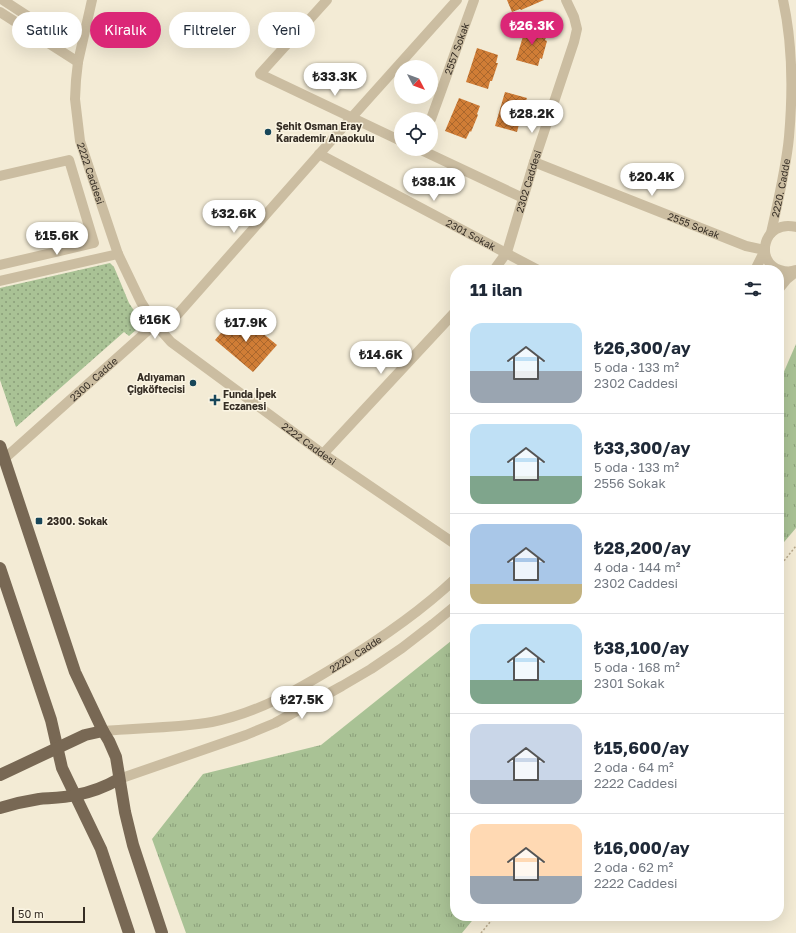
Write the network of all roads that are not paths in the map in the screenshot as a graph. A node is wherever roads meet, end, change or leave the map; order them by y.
1 (92, 0) edge
2 (327, 0) edge
3 (457, 0) edge
4 (474, 0) edge
5 (566, 0) edge
6 (783, 0) edge
7 (7, 1) edge
8 (0, 12) edge
9 (22, 12) edge
10 (78, 62) junction
11 (434, 112) edge
12 (352, 117) junction
13 (394, 138) edge
14 (319, 154) junction
15 (435, 156) edge
16 (534, 162) junction
17 (0, 176) edge
18 (523, 198) junction
19 (796, 227) edge
20 (771, 233) junction
21 (765, 250) junction
22 (507, 252) junction
23 (118, 254) junction
24 (0, 265) edge
25 (498, 265) edge
26 (529, 265) edge
27 (758, 265) edge
28 (772, 265) edge
29 (796, 271) edge
30 (784, 272) edge
31 (0, 281) edge
32 (784, 283) edge
33 (450, 317) edge
34 (155, 324) junction
35 (0, 446) edge
36 (323, 454) junction
37 (4, 459) junction
38 (450, 541) edge
39 (0, 568) edge
40 (450, 583) edge
41 (450, 610) edge
42 (103, 731) junction
43 (57, 748) junction
44 (0, 775) edge
45 (120, 780) junction
46 (75, 795) junction
47 (0, 808) edge
48 (129, 933) edge
49 (162, 933) edge

1 - 10 street, 2222 Caddesi
2 - 12 street
3 - 12 street, 2300. Cadde
4 - 11 street, 2557 Sokak
5 - 16 street, 2302 Caddesi
6 - 20 street, 2220. Cadde
7 - 9 street
8 - 10 street
10 - 23 street, 2222 Caddesi
12 - 13 street
12 - 14 street, 2300. Cadde
14 - 22 street, 2301 Sokak
14 - 34 street, 2300. Cadde
15 - 18 street
16 - 18 street, 2302 Caddesi
16 - 21 street, 2555 Sokak
17 - 24 street
18 - 22 street, 2302 Caddesi
19 - 20 street, 2220. Cadde
20 - 21 street, 2220. Cadde
21 - 27 street, 2220. Cadde
21 - 28 street
22 - 25 street, 2302 Caddesi
22 - 26 street, 2301 Sokak
23 - 31 street
23 - 34 street, 2222 Caddesi
29 - 30 street
29 - 32 street
33 - 36 street
34 - 36 street, 2222 Caddesi
34 - 37 street, 2300. Cadde
35 - 37 main road
36 - 38 street, 2222 Caddesi
37 - 42 main road
39 - 43 main road
40 - 42 street, 2220. Cadde
41 - 45 street, 2220. Cadde
42 - 43 main road
42 - 45 main road
43 - 44 main road
43 - 46 main road
45 - 46 main road
45 - 49 main road
46 - 47 main road
46 - 48 main road

